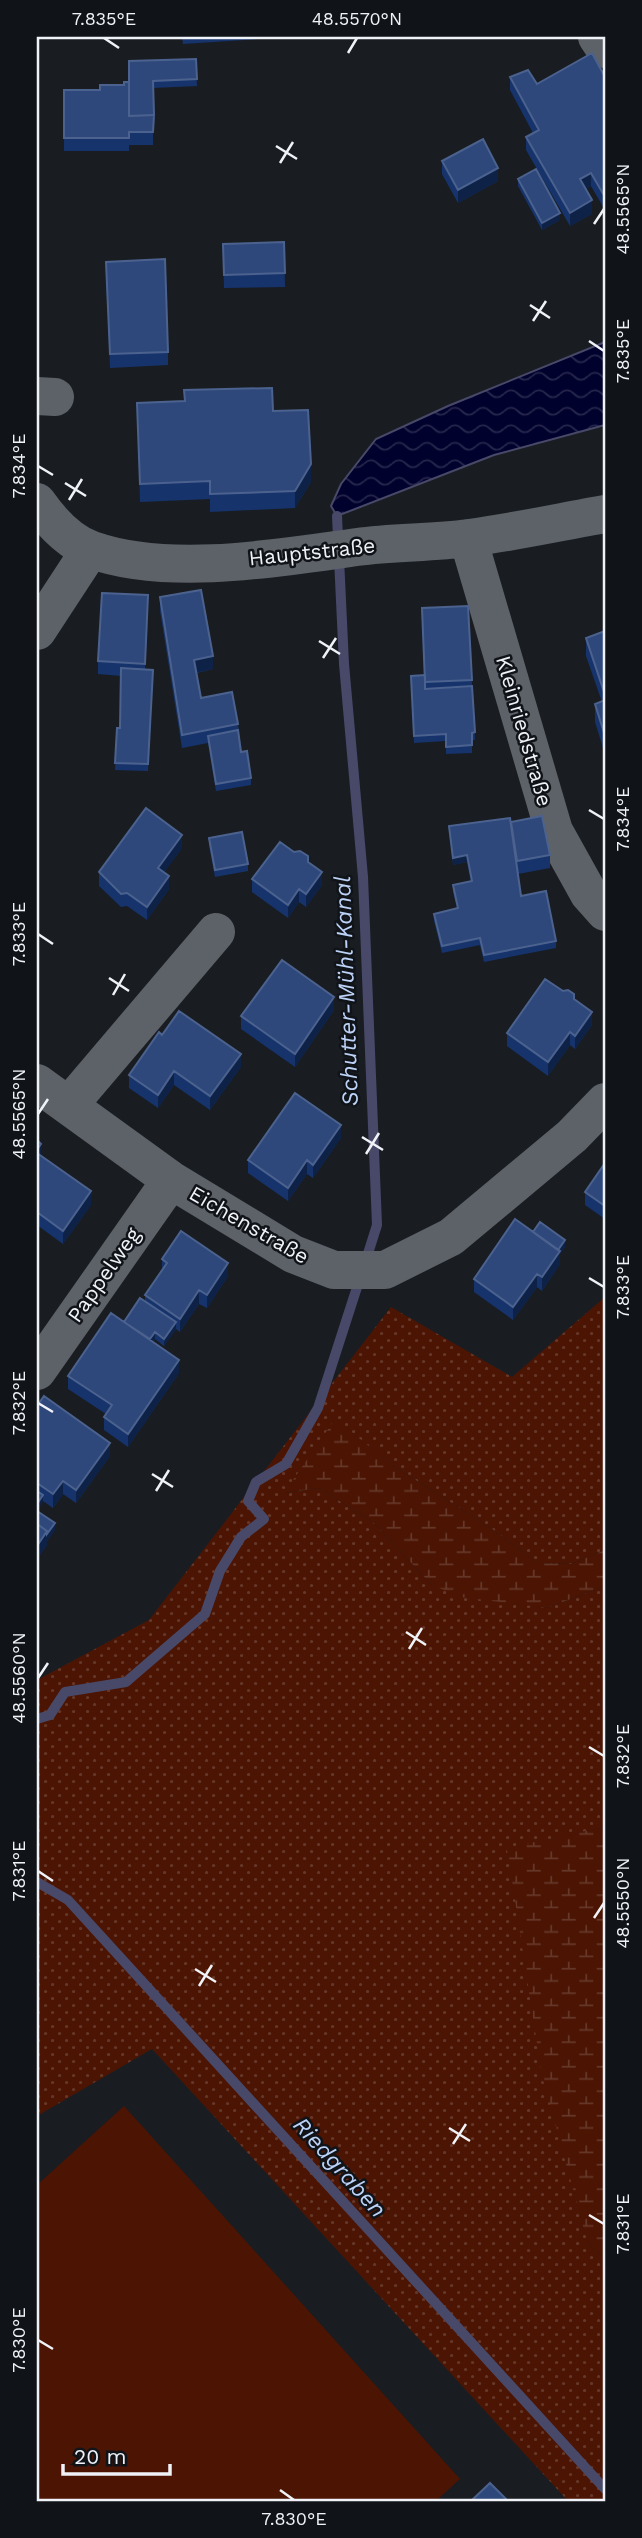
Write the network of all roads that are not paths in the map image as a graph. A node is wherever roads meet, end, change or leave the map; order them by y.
1 (597, 37) edge
2 (605, 50) edge
3 (37, 502) edge
4 (605, 514) edge
5 (468, 538) junction
6 (90, 550) junction
7 (37, 631) edge
8 (605, 912) edge
9 (216, 932) dead end
10 (37, 1083) edge
11 (605, 1102) edge
12 (69, 1105) junction
13 (171, 1180) junction
14 (37, 1371) edge

1 - 2 street
3 - 6 street, Hauptstraße
4 - 5 street, Hauptstraße
5 - 6 street, Hauptstraße
5 - 8 street, Kleinriedstraße
6 - 7 street
9 - 12 street
10 - 12 street, Eichenstraße
11 - 13 street, Eichenstraße
12 - 13 street, Eichenstraße
13 - 14 street, Pappelweg

